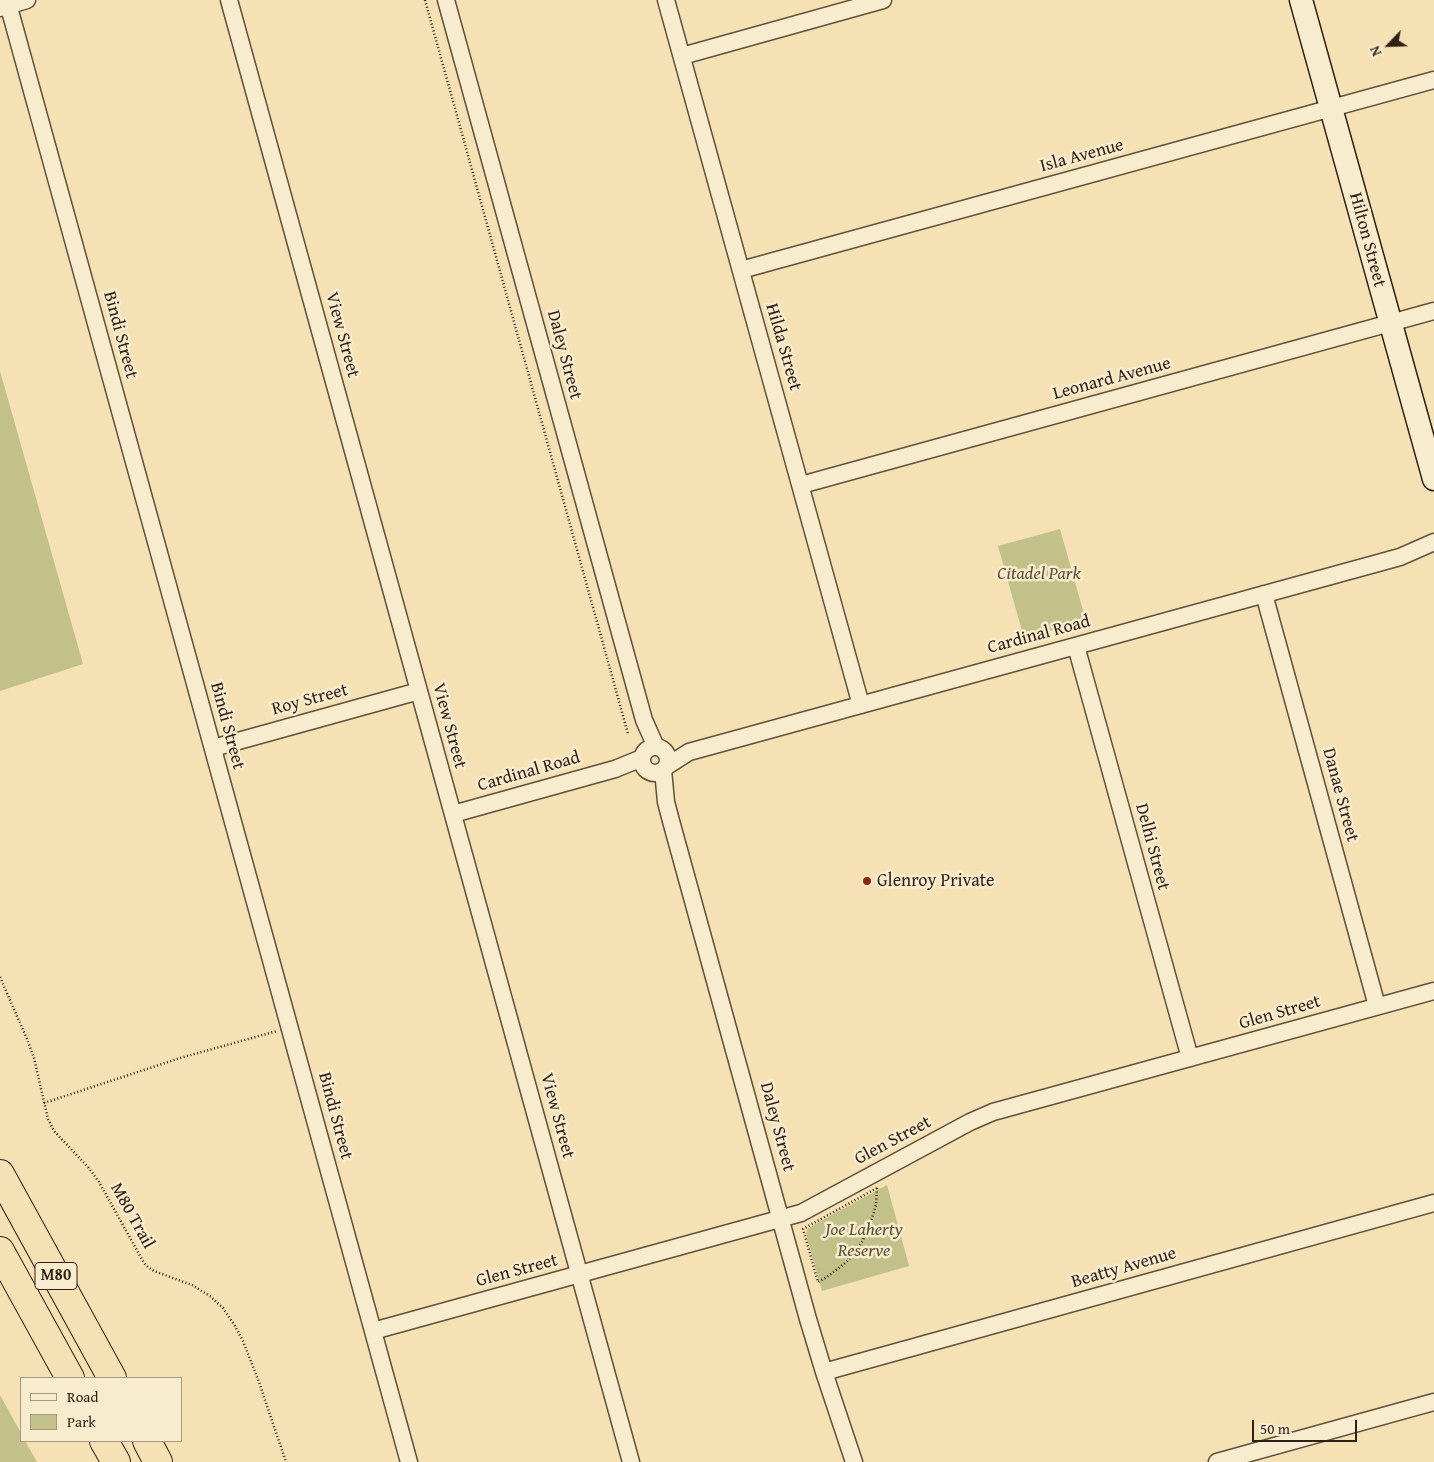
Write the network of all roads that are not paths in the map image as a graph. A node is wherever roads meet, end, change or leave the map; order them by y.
1 (27, 0) edge
2 (229, 0) edge
3 (446, 0) edge
4 (666, 0) edge
5 (884, 0) edge
6 (1301, 0) edge
7 (5, 4) edge
8 (682, 56) junction
9 (1434, 80) edge
10 (1331, 108) junction
11 (741, 270) junction
12 (1434, 311) edge
13 (1390, 323) junction
14 (1434, 479) edge
15 (801, 485) junction
16 (1434, 542) edge
17 (1434, 553) edge
18 (1400, 557) junction
19 (1264, 594) junction
20 (1076, 646) junction
21 (419, 691) junction
22 (861, 705) junction
23 (212, 748) junction
24 (654, 760) junction
25 (453, 814) junction
26 (1434, 991) edge
27 (1377, 1006) junction
28 (1190, 1058) junction
29 (0, 1174) edge
30 (1434, 1202) edge
31 (781, 1220) junction
32 (0, 1252) edge
33 (580, 1275) junction
34 (373, 1331) junction
35 (824, 1372) junction
36 (69, 1377) edge
37 (111, 1377) edge
38 (1434, 1402) edge
39 (105, 1442) edge
40 (148, 1442) edge
41 (116, 1462) edge
42 (158, 1462) edge
43 (409, 1462) edge
44 (631, 1462) edge
45 (854, 1462) edge
46 (1218, 1462) edge

1 - 7 street
2 - 21 street, View Street
3 - 24 street, Daley Street
4 - 8 street, Hilda Street
5 - 8 street
6 - 10 street, Hilton Street
7 - 23 street, Bindi Street
8 - 11 street, Hilda Street
9 - 10 street, Isla Avenue
10 - 11 street, Isla Avenue
10 - 13 street, Hilton Street
11 - 15 street, Hilda Street
12 - 13 street, Leonard Avenue
13 - 14 street, Hilton Street
13 - 15 street, Leonard Avenue
15 - 22 street, Hilda Street
16 - 18 street, Cardinal Road
17 - 18 street, Cardinal Road
18 - 19 street, Cardinal Road
19 - 20 street, Cardinal Road
19 - 27 street, Danae Street
20 - 22 street, Cardinal Road
20 - 28 street, Delhi Street
21 - 23 street, Roy Street
21 - 25 street, View Street
22 - 24 street, Cardinal Road
23 - 34 street, Bindi Street
24 - 25 street, Cardinal Road
24 - 31 street, Daley Street
25 - 33 street, View Street
26 - 27 street, Glen Street
27 - 28 street, Glen Street
28 - 31 street, Glen Street
29 - 37 highway, M80
30 - 35 street, Beatty Avenue
31 - 33 street, Glen Street
31 - 35 street, Daley Street
32 - 36 highway, M80
33 - 34 street, Glen Street
33 - 44 street, View Street
34 - 43 street, Bindi Street
35 - 45 street, Daley Street
38 - 46 street
39 - 41 highway
40 - 42 highway

